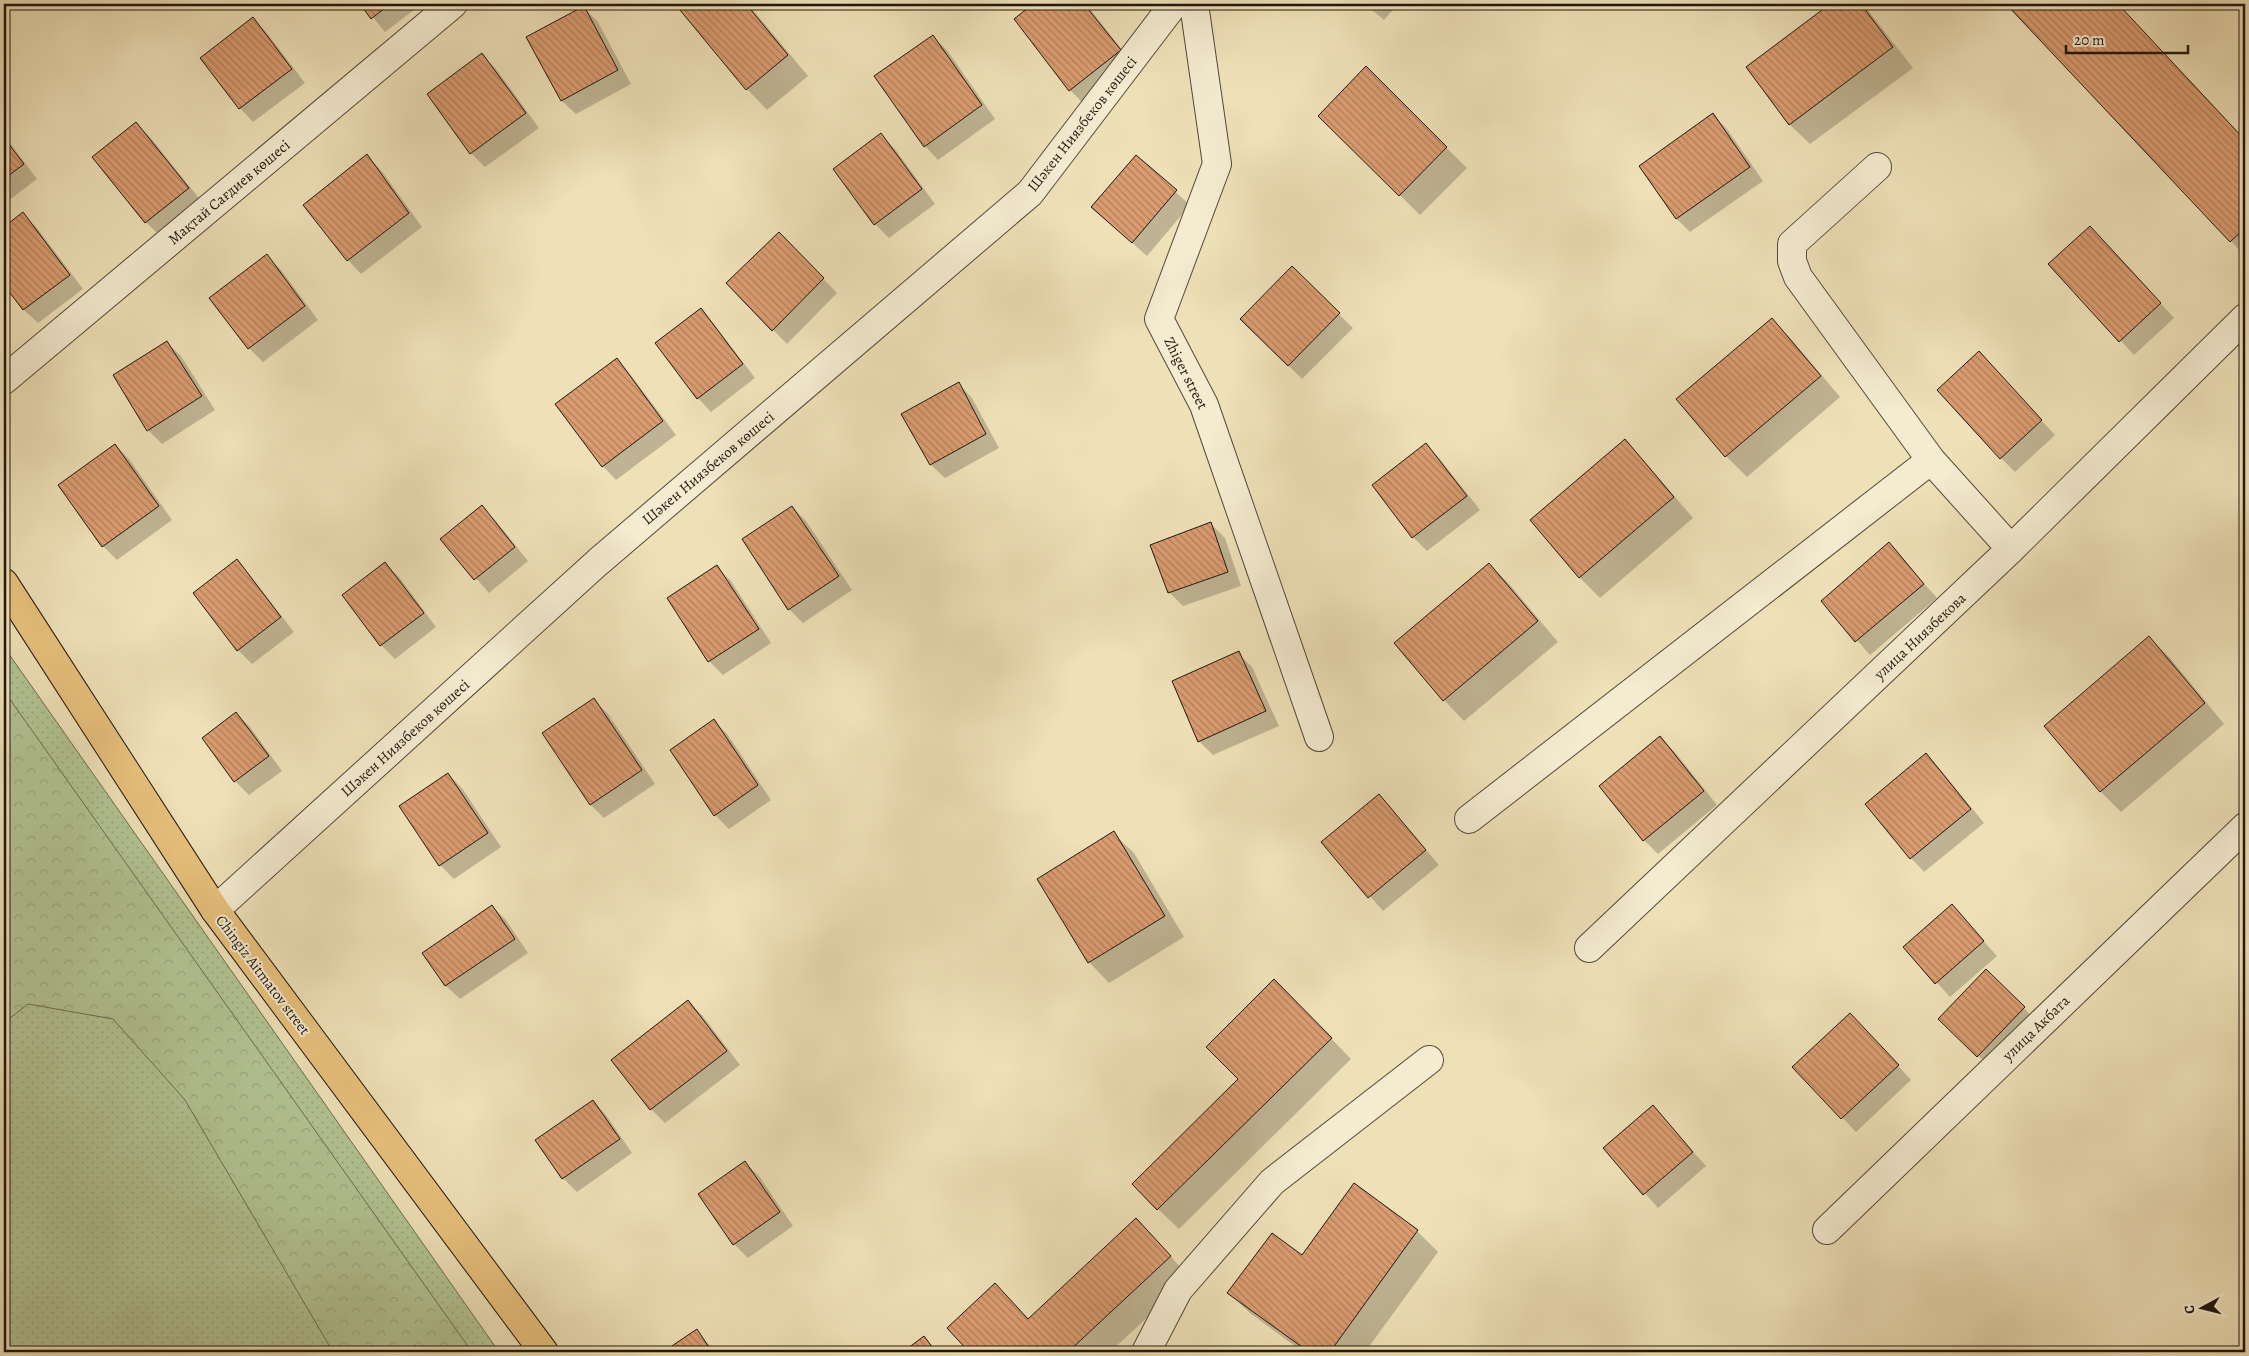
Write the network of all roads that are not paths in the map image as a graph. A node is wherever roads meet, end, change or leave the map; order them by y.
1 (453, 4) edge
2 (1174, 4) edge
3 (1194, 4) edge
4 (1877, 167) dead end
5 (2245, 318) edge
6 (4, 380) edge
7 (1931, 460) junction
8 (2011, 549) junction
9 (4, 583) edge
10 (1320, 737) dead end
11 (1469, 819) dead end
12 (2245, 827) edge
13 (215, 910) junction
14 (1589, 948) dead end
15 (1428, 1060) dead end
16 (1827, 1230) dead end
17 (544, 1352) edge
18 (1146, 1352) edge

1 - 6 street, Мақтай Сағдиев көшесі
2 - 13 street, Шәкен Ниязбеков көшесі
3 - 10 street, Zhiger street
4 - 7 street
5 - 8 street, улица Ниязбекова
7 - 8 street
7 - 11 street
8 - 14 street, улица Ниязбекова
9 - 13 main road, Chingiz Aitmatov street
12 - 16 street, улица Акбата
13 - 17 main road, Chingiz Aitmatov street
15 - 18 street

